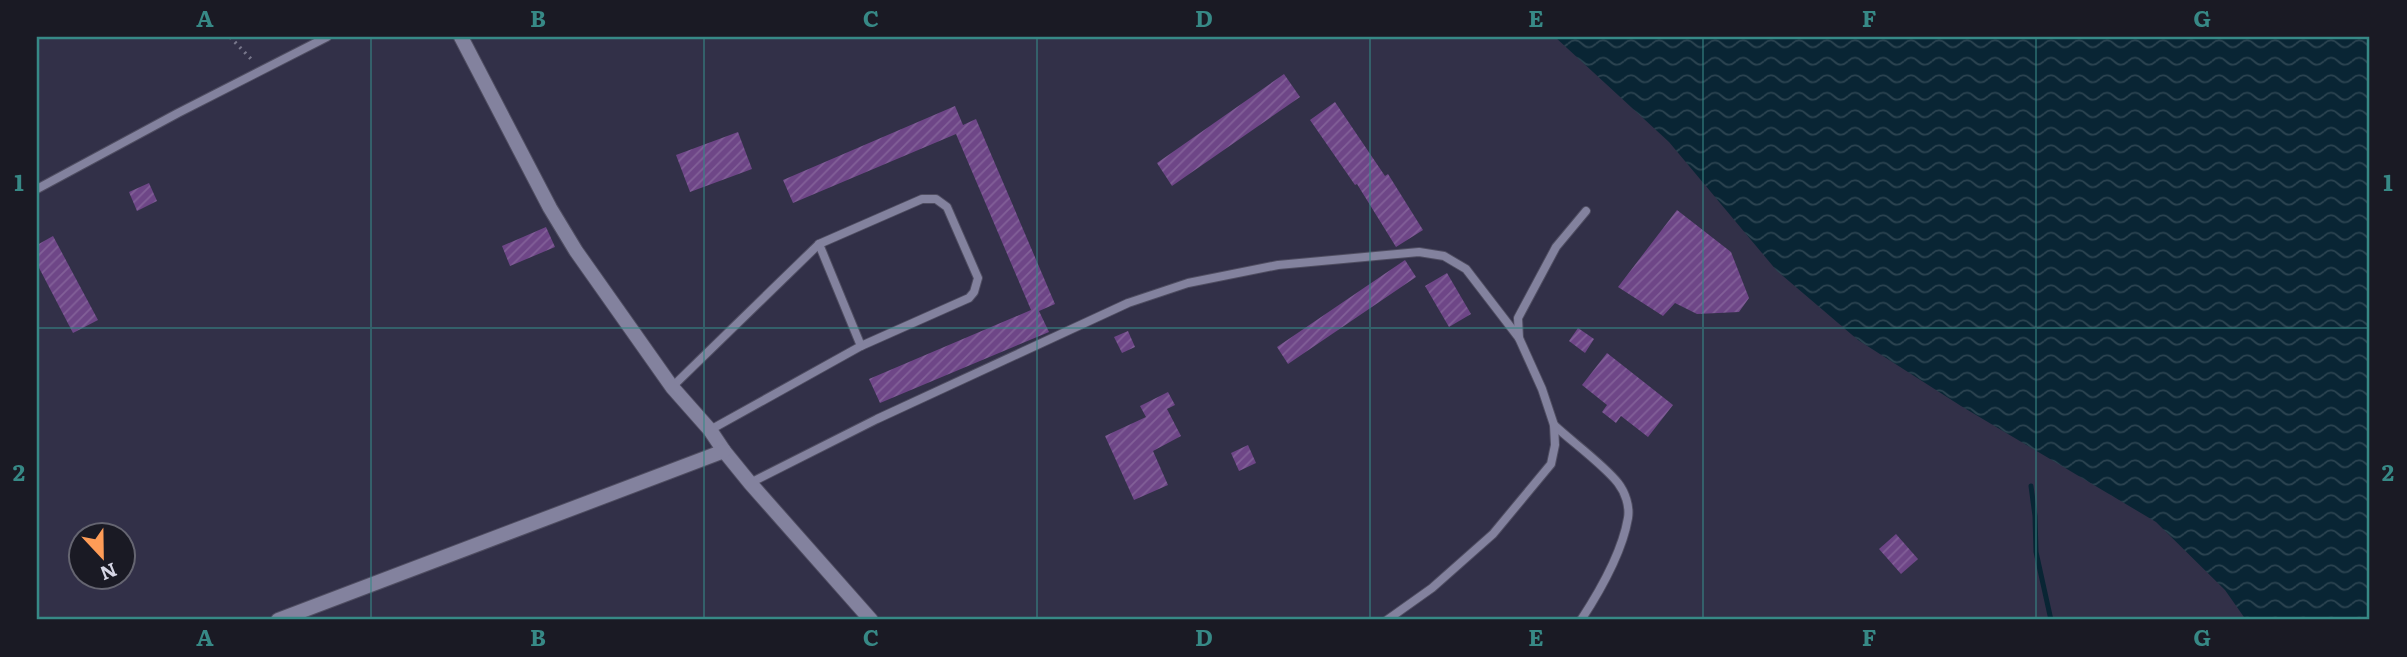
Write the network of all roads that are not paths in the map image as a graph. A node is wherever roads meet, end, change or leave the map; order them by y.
1 (327, 37) edge
2 (461, 37) edge
3 (37, 189) edge
4 (1586, 211) dead end
5 (819, 244) junction
6 (1519, 338) junction
7 (861, 345) junction
8 (672, 387) junction
9 (1554, 425) junction
10 (710, 430) junction
11 (724, 452) junction
12 (750, 484) junction
13 (278, 620) edge
14 (870, 620) edge
15 (1387, 620) edge
16 (1581, 620) edge

1 - 3 lane
2 - 8 street
4 - 6 lane
5 - 7 lane
5 - 7 lane
5 - 8 lane
6 - 9 lane
6 - 12 lane
7 - 10 lane
8 - 10 street
9 - 15 lane
9 - 16 lane
10 - 11 street
11 - 12 street
11 - 13 street
12 - 14 street

